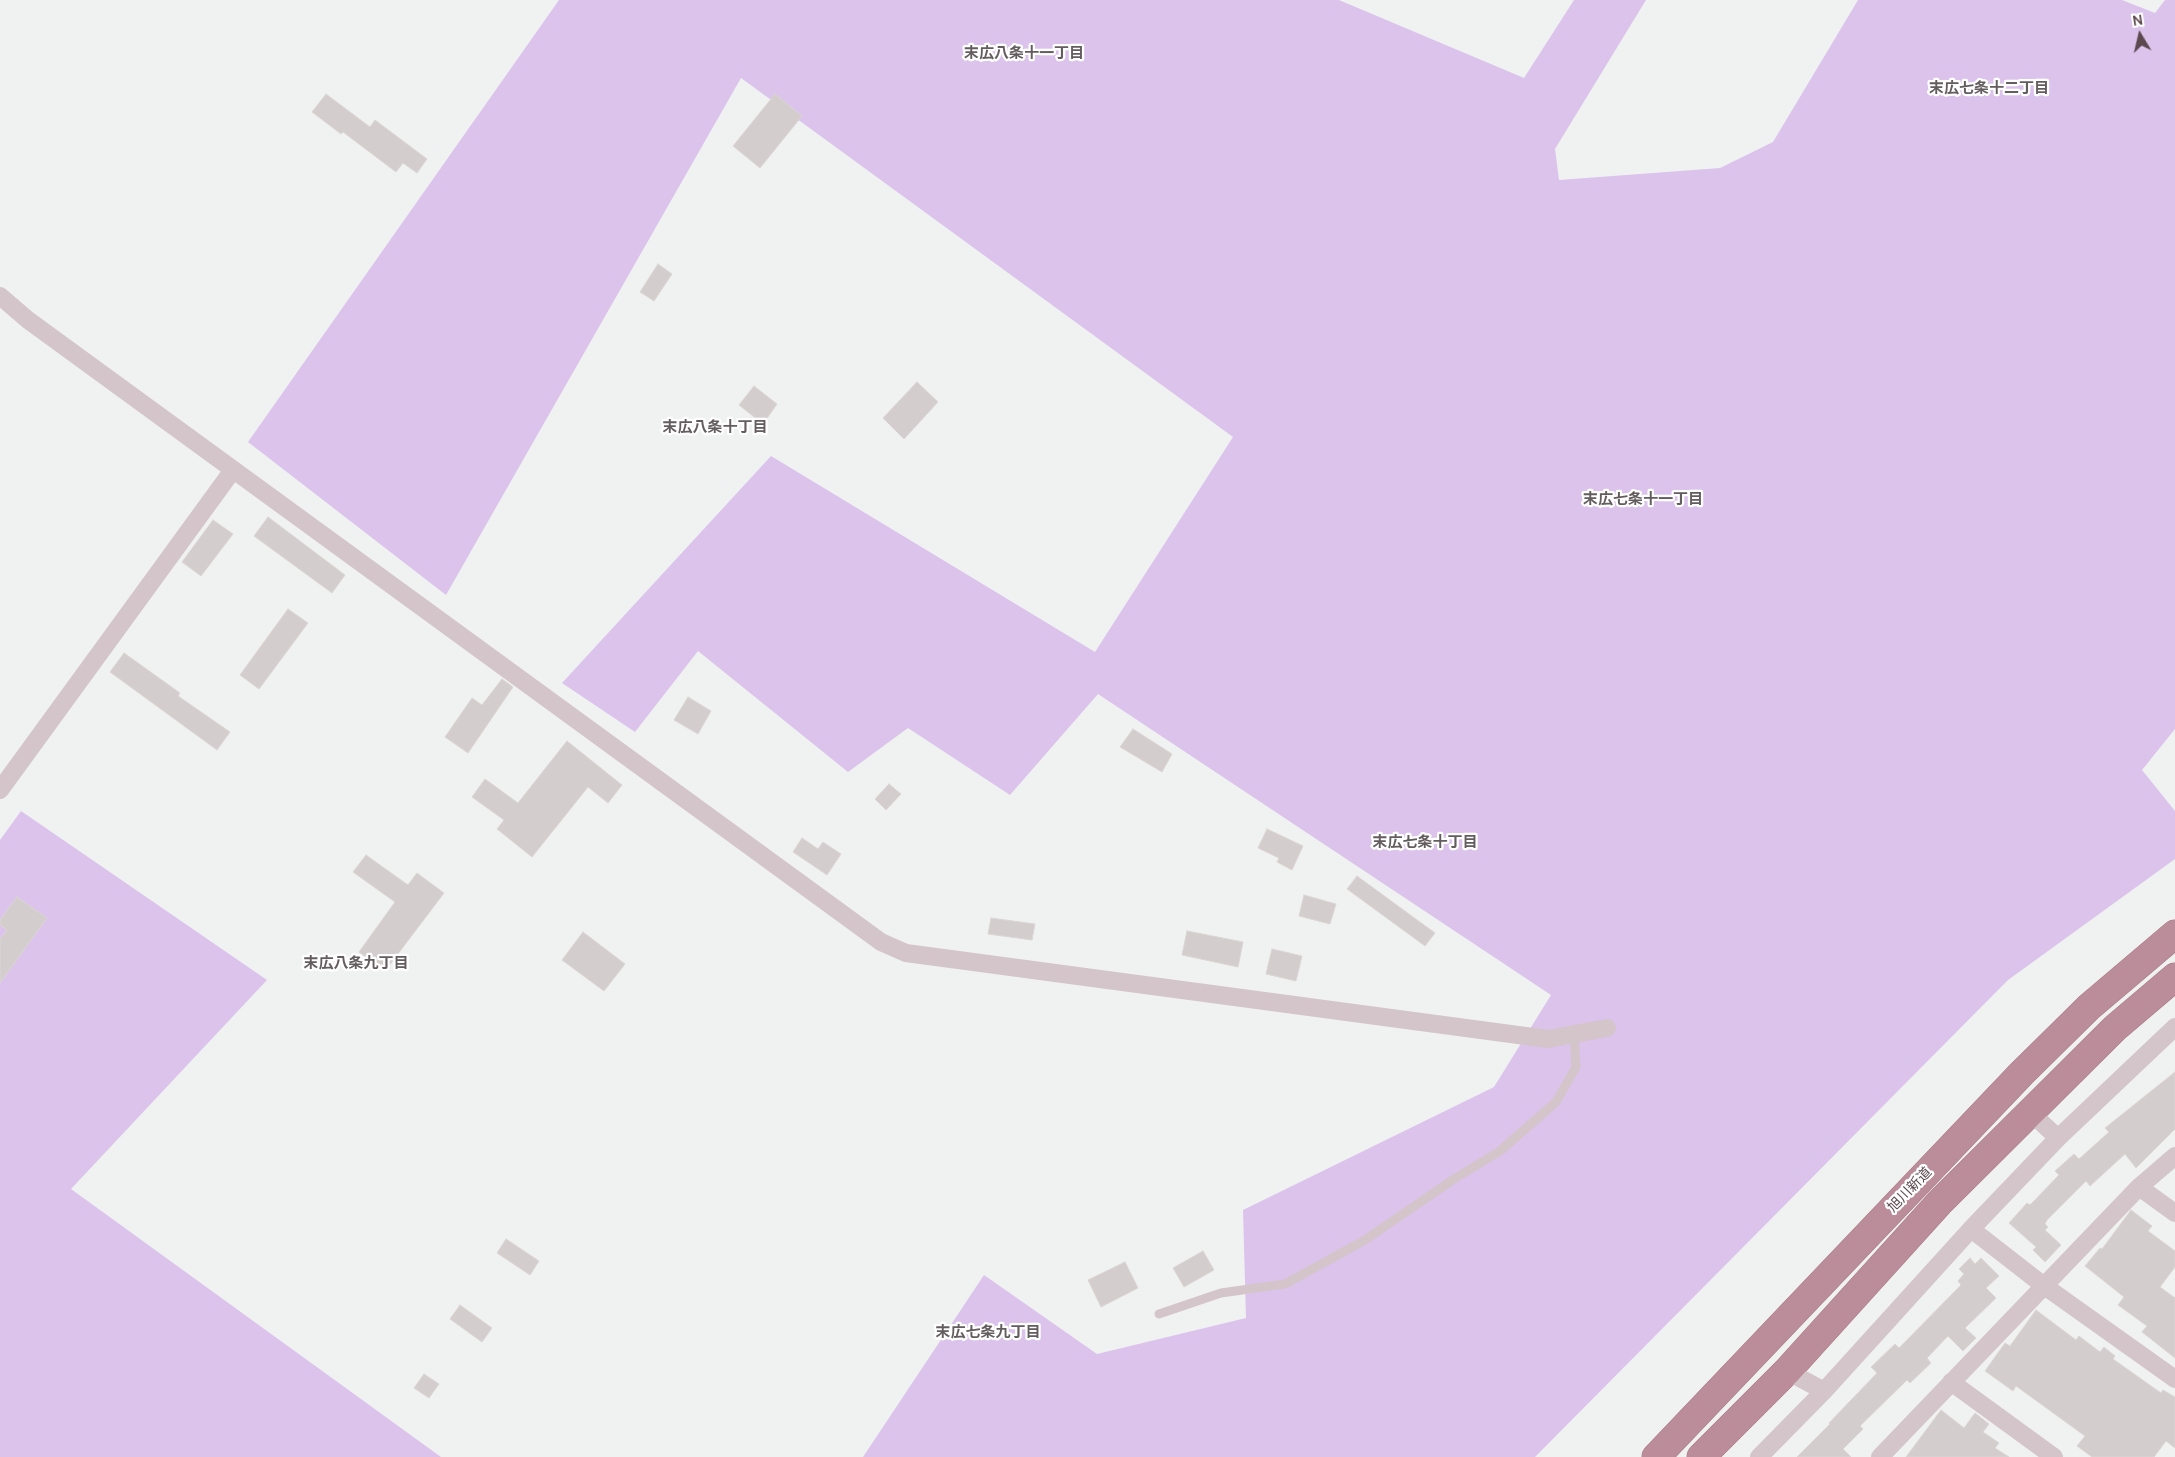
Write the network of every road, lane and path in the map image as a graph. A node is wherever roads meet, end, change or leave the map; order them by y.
1 (0, 296) edge
2 (233, 470) junction
3 (0, 790) edge
4 (2175, 934) edge
5 (2175, 976) edge
6 (2175, 1027) edge
7 (1607, 1028) dead end
8 (1574, 1034) junction
9 (2029, 1111) junction
10 (2058, 1138) junction
11 (2175, 1156) edge
12 (2139, 1187) junction
13 (2175, 1214) edge
14 (1971, 1229) junction
15 (2043, 1285) junction
16 (1159, 1314) dead end
17 (1787, 1371) junction
18 (2175, 1379) edge
19 (1951, 1382) junction
20 (1824, 1391) junction
21 (1656, 1457) edge
22 (1701, 1457) edge
23 (1758, 1457) edge
24 (1880, 1457) edge
25 (2054, 1457) edge

1 - 2 street
2 - 3 street
2 - 8 street
4 - 21 highway, 旭川新道
5 - 9 highway
6 - 10 street
7 - 8 street
8 - 16 lane
9 - 10 street
9 - 17 highway
10 - 14 street
11 - 12 street
12 - 13 street
12 - 15 street
14 - 15 street
14 - 20 street
15 - 18 street
15 - 19 street
17 - 20 street
17 - 22 highway
19 - 24 street
19 - 25 street
20 - 23 street

